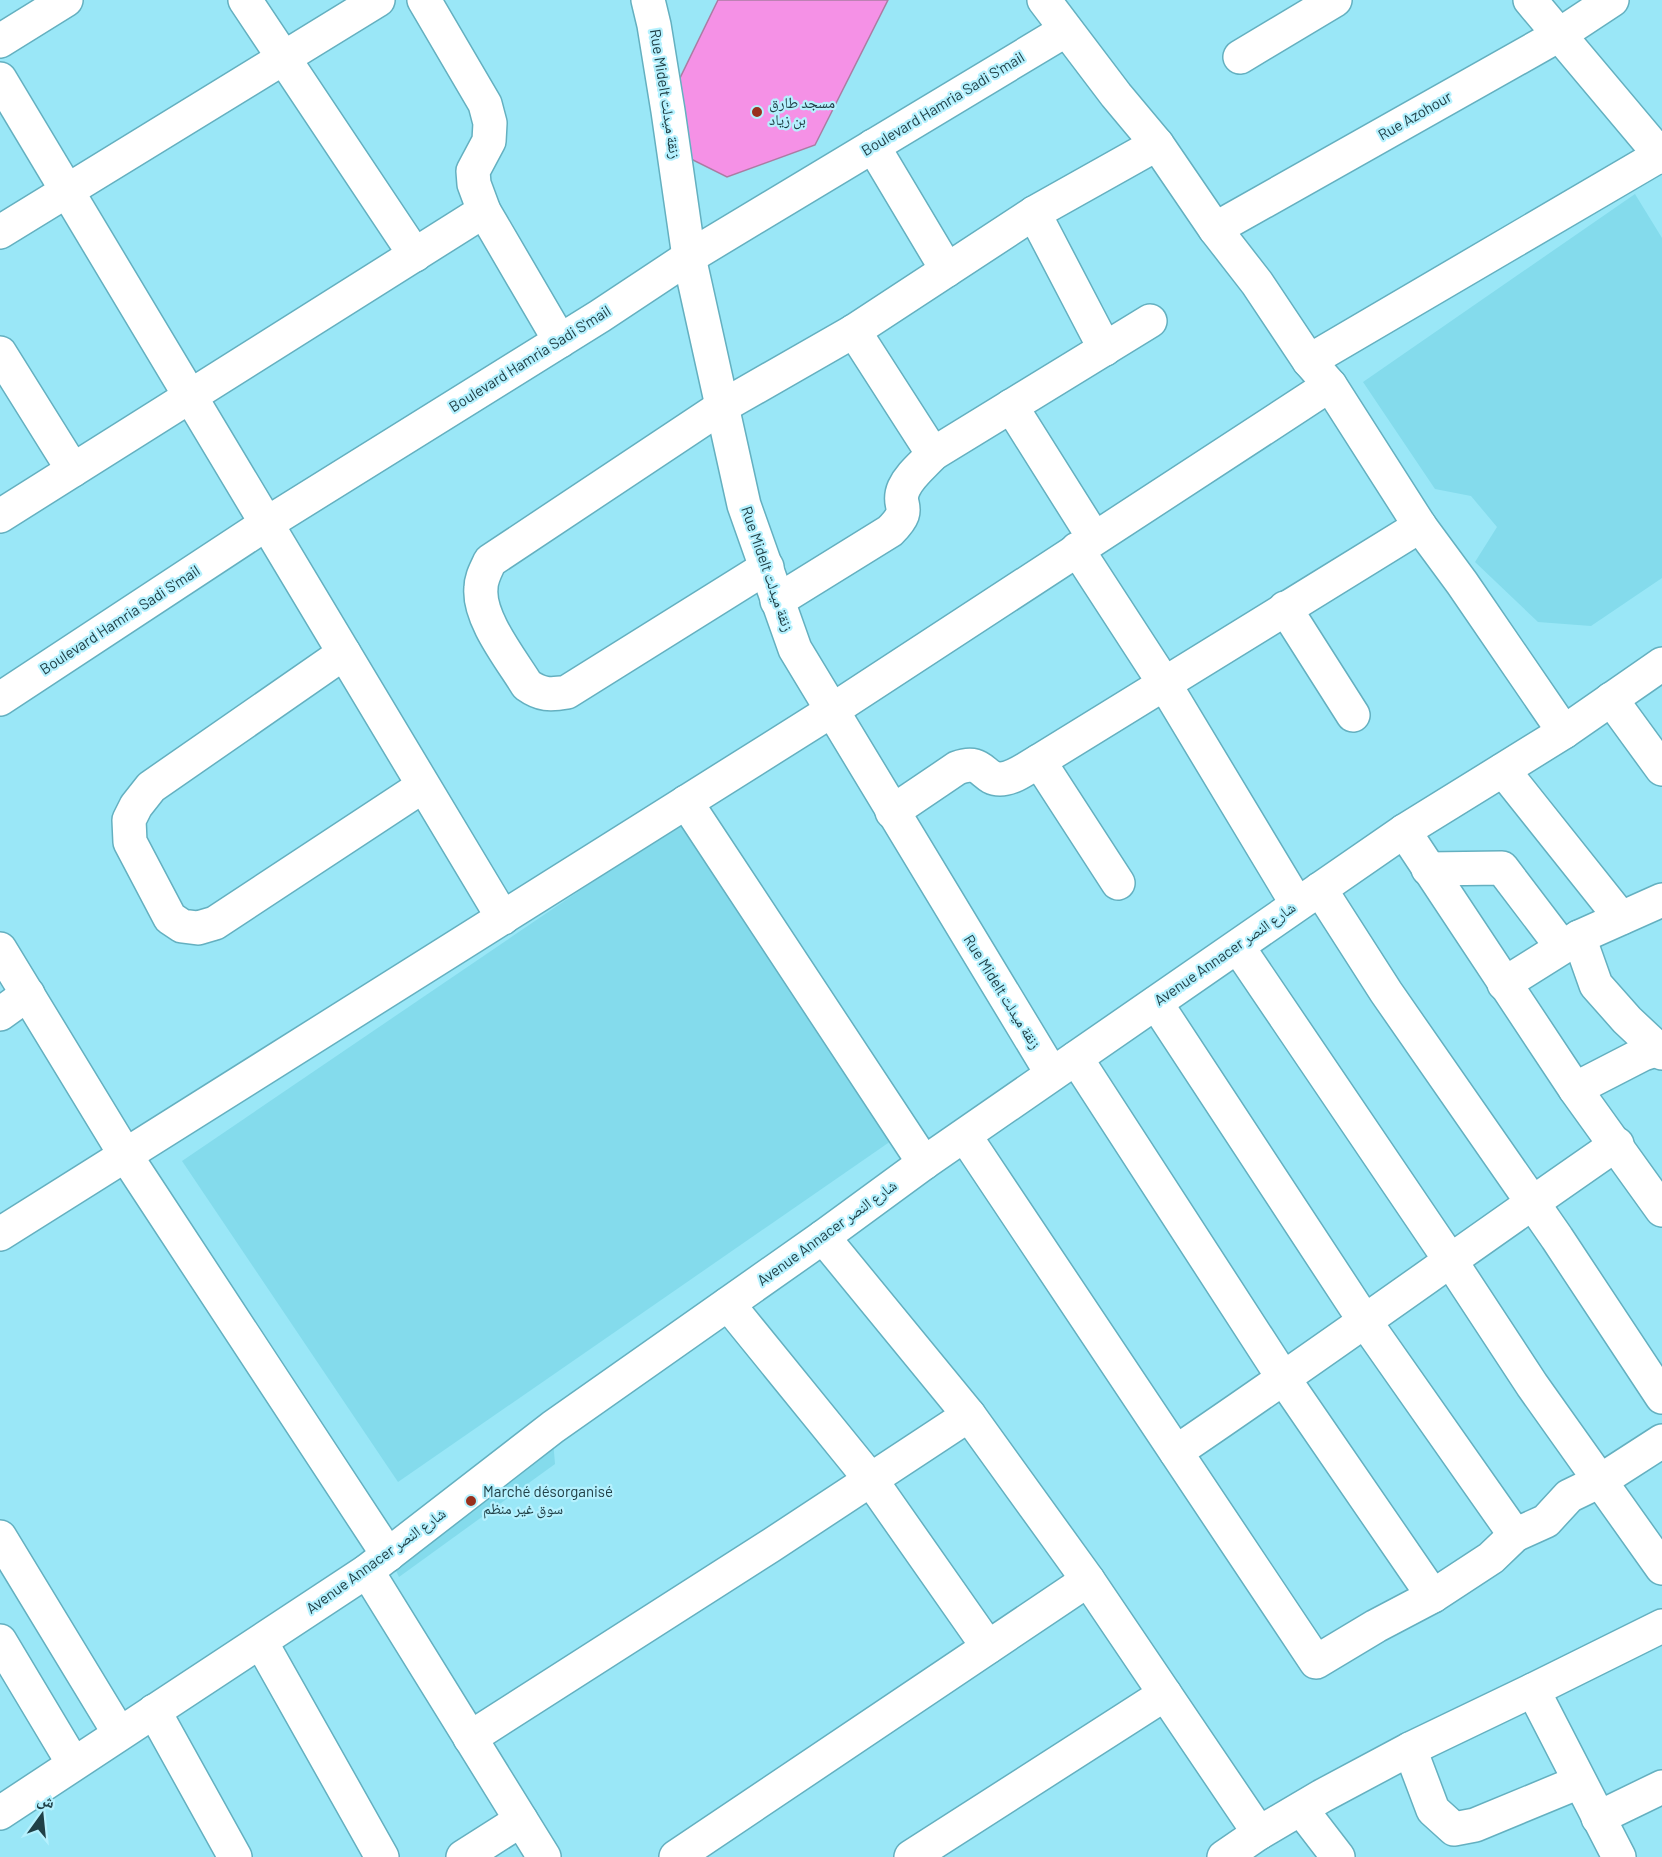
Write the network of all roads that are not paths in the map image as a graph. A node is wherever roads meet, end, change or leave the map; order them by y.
1 (66, 0) edge
2 (245, 0) edge
3 (378, 0) edge
4 (424, 0) edge
5 (648, 0) edge
6 (1530, 0) edge
7 (1612, 0) edge
8 (1314, 5) edge
9 (1056, 10) edge
10 (1559, 35) junction
11 (0, 41) edge
12 (1240, 57) dead end
13 (283, 58) junction
14 (0, 79) edge
15 (1157, 144) junction
16 (873, 146) junction
17 (1661, 156) edge
18 (67, 190) junction
19 (484, 211) junction
20 (1034, 213) junction
21 (1215, 229) junction
22 (0, 232) edge
23 (415, 255) junction
24 (689, 257) junction
25 (947, 270) junction
26 (1150, 321) dead end
27 (854, 331) junction
28 (560, 341) junction
29 (1105, 349) junction
30 (0, 353) edge
31 (1309, 361) junction
32 (1330, 385) junction
33 (190, 396) junction
34 (723, 406) junction
35 (1011, 406) junction
36 (933, 454) junction
37 (73, 470) junction
38 (0, 516) edge
39 (266, 524) junction
40 (1420, 526) junction
41 (1086, 543) junction
42 (767, 567) junction
43 (777, 601) junction
44 (1285, 608) junction
45 (344, 653) junction
46 (1662, 664) edge
47 (1164, 683) junction
48 (0, 699) edge
49 (1611, 699) junction
50 (831, 711) junction
51 (1353, 715) dead end
52 (1564, 732) junction
53 (1039, 761) junction
54 (1662, 769) edge
55 (1503, 770) junction
56 (423, 786) junction
57 (686, 802) junction
58 (892, 812) junction
59 (1404, 831) junction
60 (1428, 869) junction
61 (1118, 883) dead end
62 (1309, 897) junction
63 (1662, 900) edge
64 (503, 918) junction
65 (1621, 918) junction
66 (1570, 942) junction
67 (1238, 946) junction
68 (0, 949) edge
69 (1504, 984) junction
70 (28, 994) junction
71 (1156, 1003) junction
72 (0, 1014) edge
73 (1661, 1050) edge
74 (1064, 1066) junction
75 (1575, 1089) junction
76 (964, 1136) junction
77 (1617, 1144) junction
78 (126, 1156) junction
79 (924, 1163) junction
80 (1660, 1201) edge
81 (1532, 1202) junction
82 (0, 1233) edge
83 (823, 1237) junction
84 (1450, 1260) junction
85 (728, 1304) junction
86 (1364, 1320) junction
87 (1284, 1379) junction
88 (1662, 1396) edge
89 (969, 1415) junction
90 (1662, 1441) edge
91 (1176, 1452) junction
92 (871, 1480) junction
93 (1600, 1481) junction
94 (1515, 1535) junction
95 (0, 1537) edge
96 (378, 1563) junction
97 (1662, 1568) edge
98 (1088, 1580) junction
99 (1433, 1596) junction
100 (1662, 1626) edge
101 (0, 1641) edge
102 (261, 1642) junction
103 (988, 1647) junction
104 (1533, 1690) junction
105 (1165, 1694) junction
106 (154, 1711) junction
107 (119, 1733) junction
108 (470, 1738) junction
109 (1410, 1749) junction
110 (73, 1763) junction
111 (1579, 1782) junction
112 (1662, 1787) edge
113 (1301, 1809) junction
114 (0, 1813) edge
115 (1598, 1818) junction
116 (521, 1820) junction
117 (1260, 1833) junction
118 (222, 1853) edge
119 (382, 1857) edge
120 (463, 1857) edge
121 (544, 1857) edge
122 (676, 1857) edge
123 (911, 1857) edge
124 (1224, 1857) edge
125 (1338, 1857) edge
126 (1619, 1857) edge

1 - 11 street
2 - 13 street
3 - 13 street
4 - 19 street
5 - 24 street, Rue Midelt زنقة ميدلت
6 - 10 street
7 - 10 street, Rue Azohour
8 - 12 street
9 - 15 street
9 - 16 street, Boulevard Hamria Sadi S'mail
10 - 17 street
10 - 21 street, Rue Azohour
13 - 18 street
13 - 23 street
14 - 18 street
15 - 20 street
15 - 21 street
16 - 24 street, Boulevard Hamria Sadi S'mail
16 - 25 street
17 - 31 street
18 - 22 street
18 - 33 street
19 - 23 street
19 - 28 street
20 - 25 street
20 - 29 street
21 - 31 street
23 - 33 street
24 - 28 street, Boulevard Hamria Sadi S'mail
24 - 34 street, Rue Midelt زنقة ميدلت
25 - 27 street
26 - 29 street
27 - 34 street
27 - 36 street
28 - 39 street, Boulevard Hamria Sadi S'mail
29 - 35 street
30 - 37 street
31 - 32 street
32 - 40 street
32 - 41 street
33 - 37 street
33 - 39 street
34 - 42 street, Rue Midelt زنقة ميدلت
34 - 42 street
35 - 36 street
35 - 41 street
36 - 43 street
37 - 38 street
39 - 45 street
39 - 48 street, Boulevard Hamria Sadi S'mail
40 - 44 street
40 - 52 street
41 - 47 street
41 - 50 street
42 - 43 street, Rue Midelt زنقة ميدلت
43 - 50 street, Rue Midelt زنقة ميدلت
44 - 47 street
44 - 51 street
45 - 56 street
45 - 56 street
46 - 49 street, Avenue Annacer شارع النصر
47 - 53 street
47 - 62 street
49 - 52 street, Avenue Annacer شارع النصر
49 - 54 street
50 - 57 street
50 - 58 street, Rue Midelt زنقة ميدلت
52 - 55 street, Avenue Annacer شارع النصر
53 - 58 street
53 - 61 street
55 - 59 street, Avenue Annacer شارع النصر
55 - 65 street
56 - 64 street
57 - 64 street
57 - 79 street
58 - 74 street, Rue Midelt زنقة ميدلت
59 - 60 street
59 - 62 street, Avenue Annacer شارع النصر
60 - 66 street
60 - 69 street
62 - 67 street, Avenue Annacer شارع النصر
62 - 81 street
63 - 65 street
64 - 78 street
65 - 66 street
66 - 69 street
66 - 73 street
67 - 71 street, Avenue Annacer شارع النصر
67 - 84 street
68 - 70 street
69 - 75 street
70 - 72 street
70 - 78 street
71 - 74 street, Avenue Annacer شارع النصر
71 - 86 street
73 - 75 street
74 - 76 street, Avenue Annacer شارع النصر
74 - 87 street, Rue Midelt زنقة ميدلت
75 - 77 street
76 - 79 street, Avenue Annacer شارع النصر
76 - 91 street
77 - 80 street
77 - 81 street
78 - 82 street
78 - 96 street
79 - 83 street, Avenue Annacer شارع النصر
81 - 84 street
81 - 88 street
83 - 85 street, Avenue Annacer شارع النصر
83 - 89 street
84 - 86 street
84 - 93 street
85 - 92 street
85 - 96 street, Avenue Annacer شارع النصر
86 - 87 street
86 - 94 street
87 - 91 street
87 - 99 street, Rue Midelt زنقة ميدلت
89 - 92 street
89 - 98 street
90 - 93 street
91 - 99 street
92 - 103 street
92 - 108 street
93 - 94 street
93 - 97 street
94 - 99 street
95 - 107 street
96 - 102 street, Avenue Annacer شارع النصر
96 - 108 street
98 - 103 street
98 - 105 street
100 - 104 street
101 - 110 street
102 - 106 street, Avenue Annacer شارع النصر
102 - 119 street
103 - 122 street
104 - 109 street
104 - 111 street
105 - 117 street
105 - 123 street
106 - 107 street, Avenue Annacer شارع النصر
106 - 118 street
107 - 110 street, Avenue Annacer شارع النصر
108 - 116 street
109 - 111 street
109 - 113 street
110 - 114 street, Avenue Annacer شارع النصر
111 - 115 street
112 - 115 street
113 - 117 street
113 - 125 street
115 - 126 street
116 - 120 street
116 - 121 street
117 - 124 street

